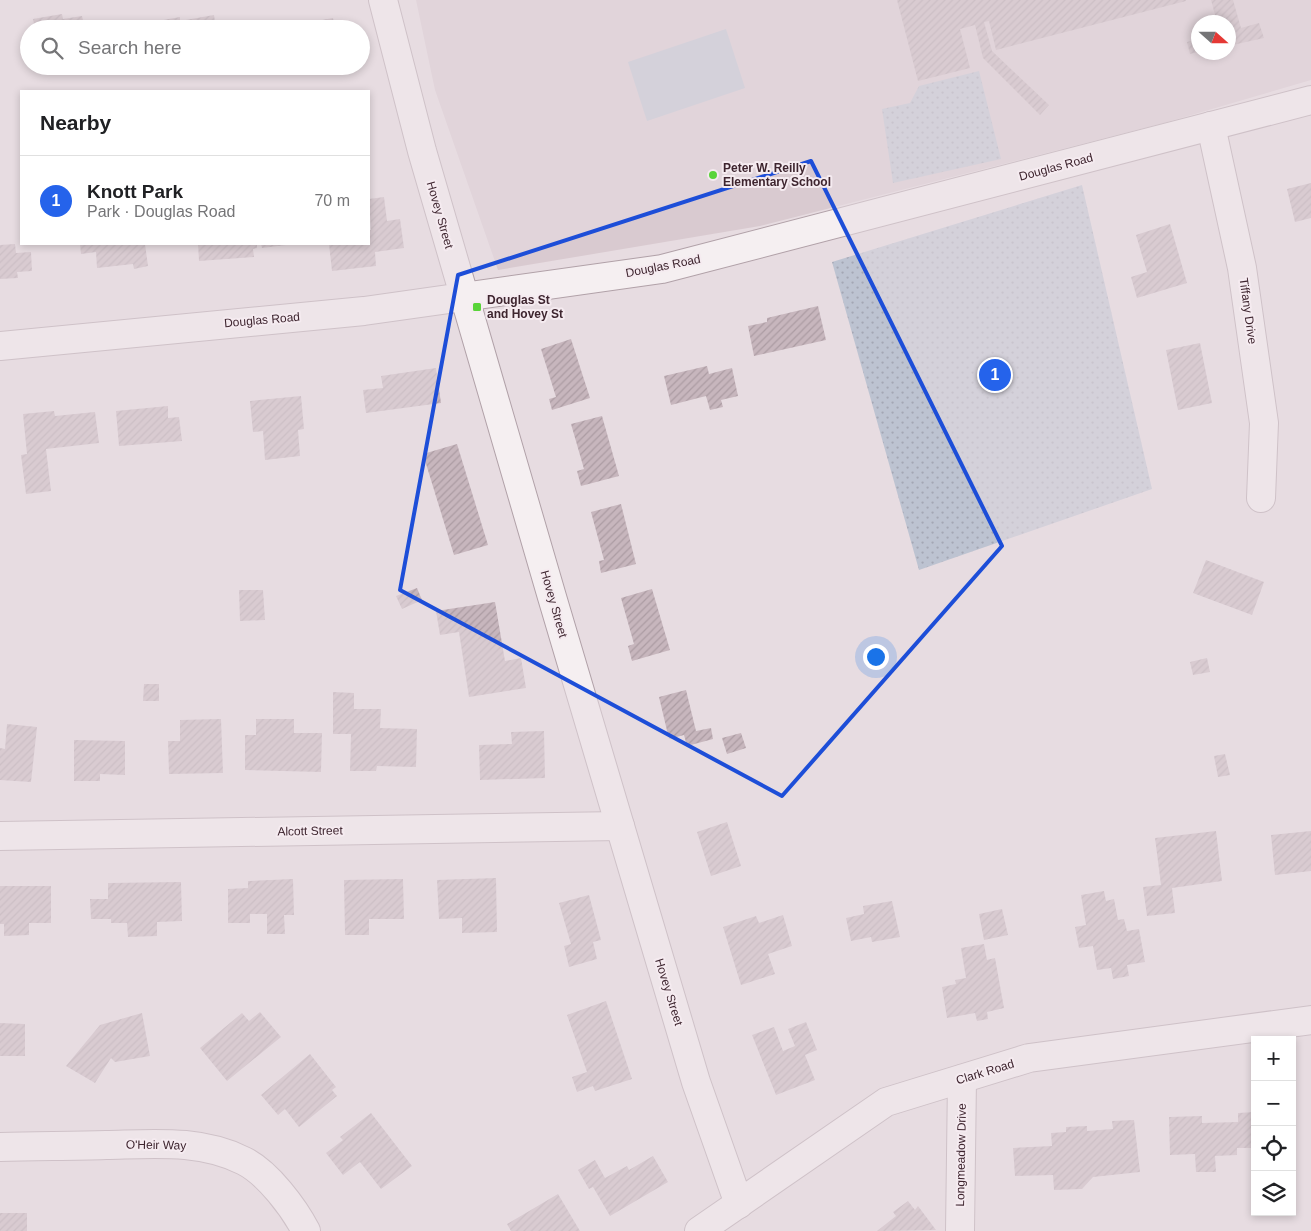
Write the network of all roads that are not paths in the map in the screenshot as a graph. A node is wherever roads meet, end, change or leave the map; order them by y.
1 (383, 0) edge
2 (1311, 100) edge
3 (1211, 126) junction
4 (464, 297) junction
5 (0, 346) edge
6 (1261, 498) dead end
7 (620, 826) junction
8 (0, 836) edge
9 (1311, 1020) edge
10 (962, 1079) junction
11 (0, 1147) edge
12 (739, 1204) junction
13 (306, 1231) edge
14 (699, 1231) edge
15 (960, 1231) edge

1 - 4 street, Hovey Street
2 - 3 street, Douglas Road
3 - 4 street, Douglas Road
3 - 6 street, Tiffany Drive
4 - 5 street, Douglas Road
4 - 7 street, Hovey Street
7 - 8 street, Alcott Street
7 - 12 street, Hovey Street
9 - 10 street, Clark Road
10 - 12 street, Clark Road
10 - 15 street, Longmeadow Drive
11 - 13 street, O'Heir Way
12 - 14 street, Clark Road

